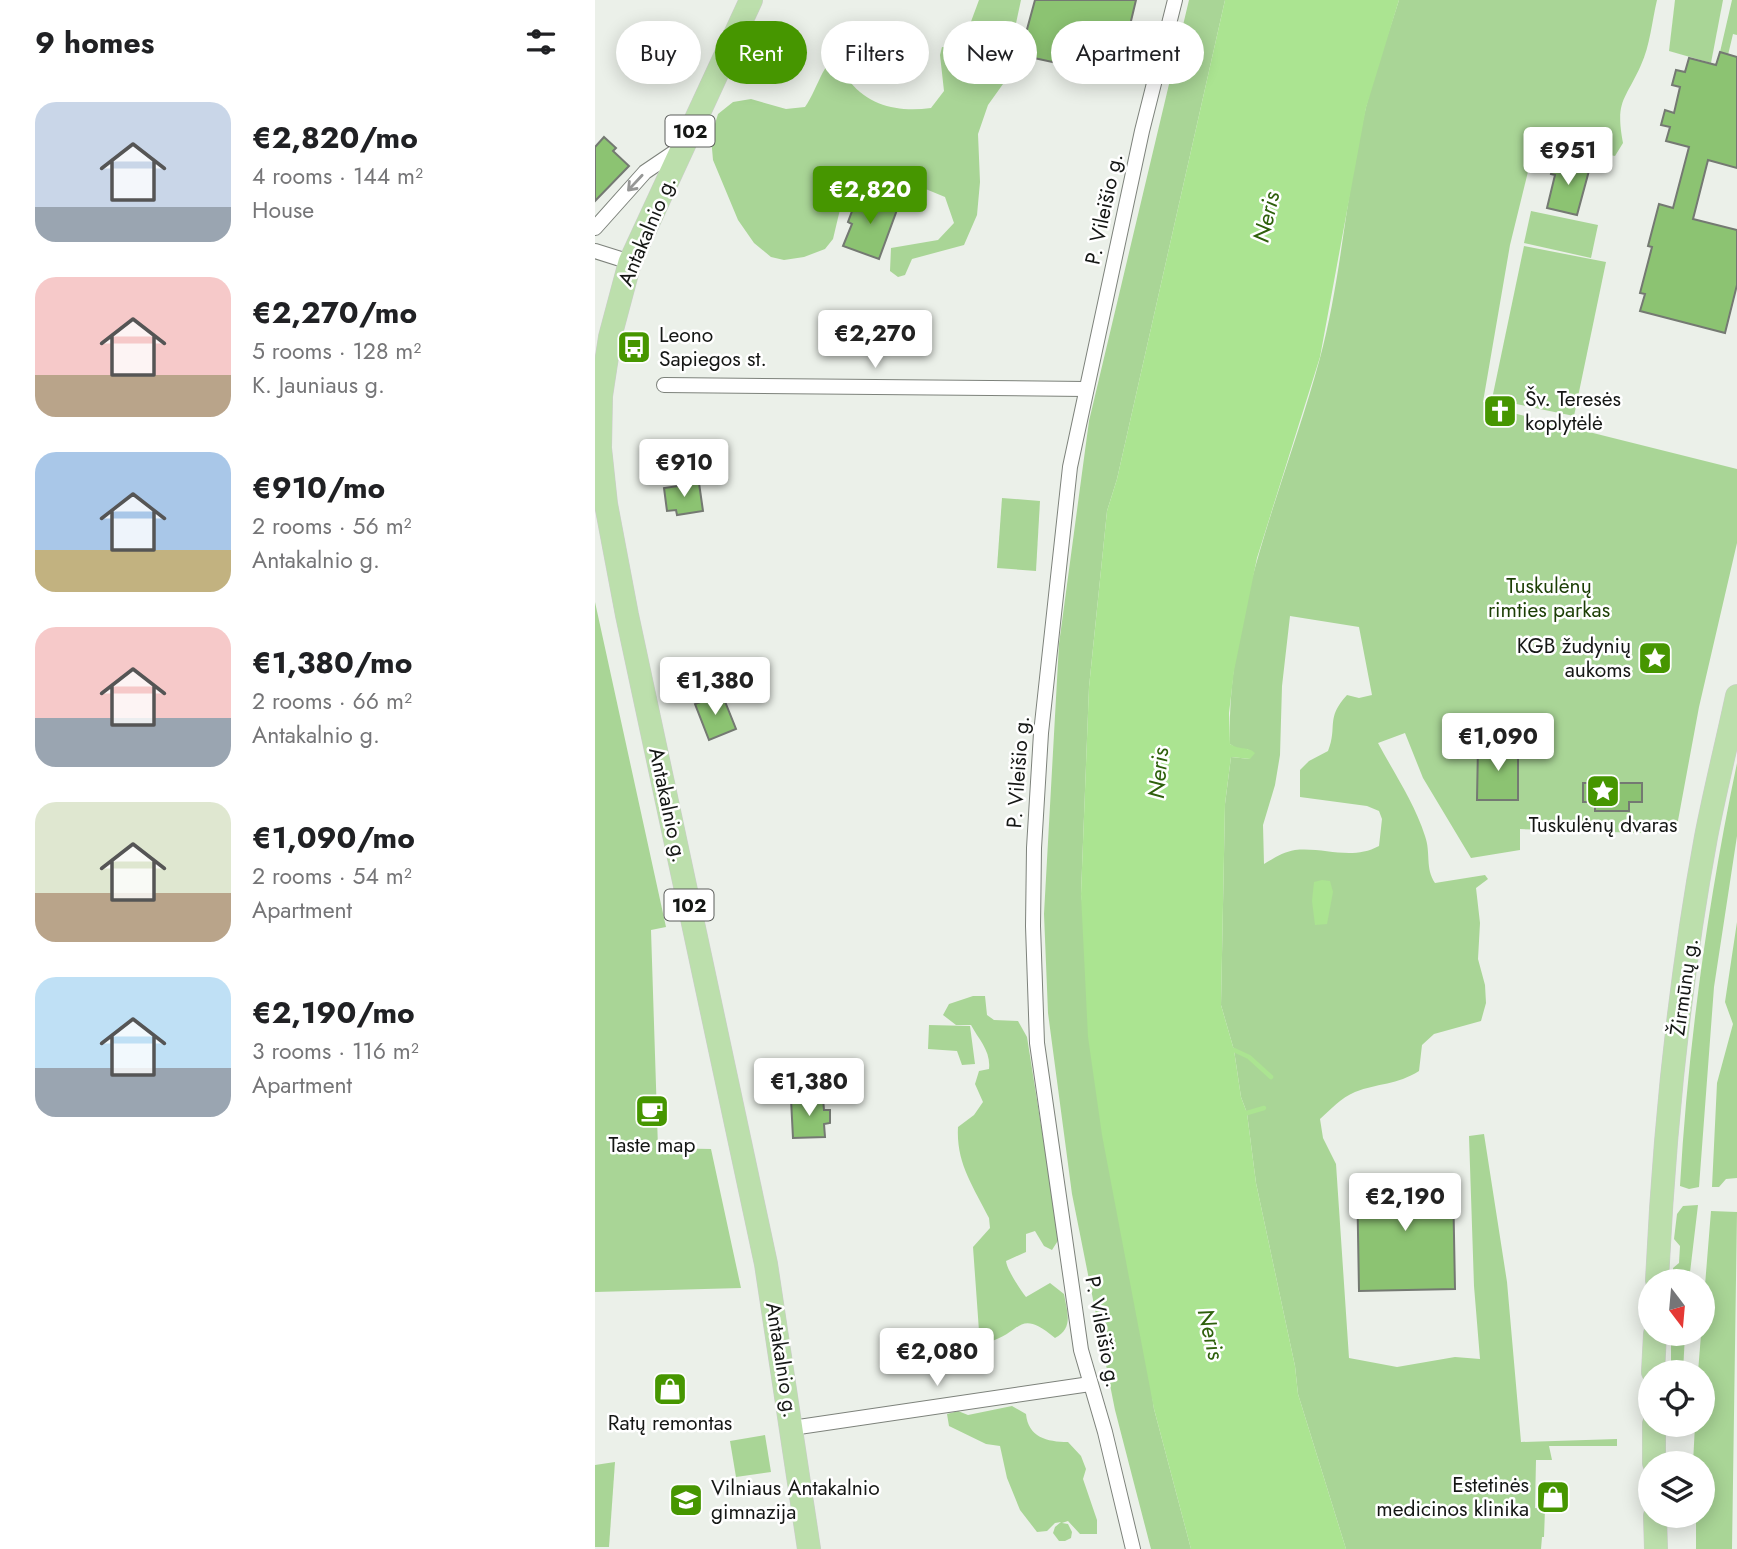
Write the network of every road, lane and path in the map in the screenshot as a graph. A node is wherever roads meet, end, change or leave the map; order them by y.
1 (751, 0) edge
2 (1175, 0) edge
3 (683, 146) junction
4 (595, 228) edge
5 (595, 251) edge
6 (630, 262) junction
7 (664, 385) dead end
8 (1085, 389) junction
9 (1737, 696) edge
10 (1658, 1269) edge
11 (1090, 1384) junction
12 (792, 1428) junction
13 (1655, 1528) edge
14 (809, 1549) edge
15 (1133, 1549) edge
16 (1656, 1549) edge

1 - 3 main road, Antakalnio g. / 102
2 - 8 street, P. Vileišio g.
3 -> 4 street
3 - 6 main road, Antakalnio g. / 102
5 - 6 street
6 - 12 main road, Antakalnio g. / 102
7 - 8 street
8 - 11 street, P. Vileišio g.
9 - 10 main road, Žirmūnų g.
11 - 12 street
11 - 15 street, P. Vileišio g.
12 - 14 main road, Antakalnio g. / 102
13 - 16 main road

